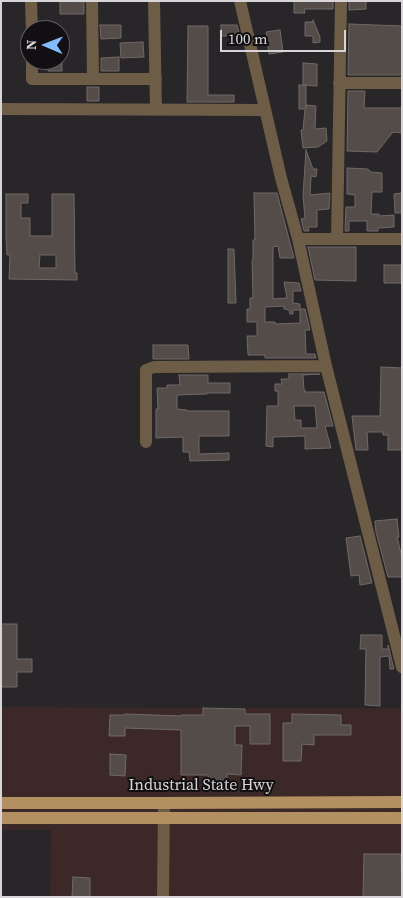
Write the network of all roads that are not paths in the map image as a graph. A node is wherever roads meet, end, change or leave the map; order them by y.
1 (31, 1) edge
2 (92, 1) edge
3 (154, 1) edge
4 (240, 1) edge
5 (341, 1) edge
6 (32, 20) edge
7 (32, 70) edge
8 (92, 78) junction
9 (156, 78) junction
10 (339, 83) junction
11 (402, 83) edge
12 (1, 108) edge
13 (156, 110) junction
14 (265, 110) junction
15 (337, 238) junction
16 (402, 238) edge
17 (298, 239) junction
18 (326, 366) junction
19 (146, 442) dead end
20 (402, 667) edge
21 (356, 802) junction
22 (402, 802) edge
23 (1, 803) edge
24 (164, 803) junction
25 (1, 818) edge
26 (164, 818) junction
27 (357, 818) junction
28 (402, 818) edge
29 (163, 897) edge

1 - 6 street
2 - 8 street
3 - 9 street
4 - 14 street
5 - 10 street
7 - 8 street
8 - 9 street
9 - 13 street
10 - 11 street
10 - 15 street
12 - 13 street
13 - 14 street
14 - 17 street
15 - 16 street
15 - 17 street
17 - 18 street
18 - 19 street
18 - 20 street
21 - 22 main road, Industrial State Hwy
21 - 24 main road, Industrial State Hwy
21 - 27 main road
23 - 24 main road, Industrial State Hwy
24 - 26 street
25 - 26 main road, Industrial State Hwy
26 - 27 main road, Industrial State Hwy
26 - 29 street
27 - 28 main road, Industrial State Hwy

